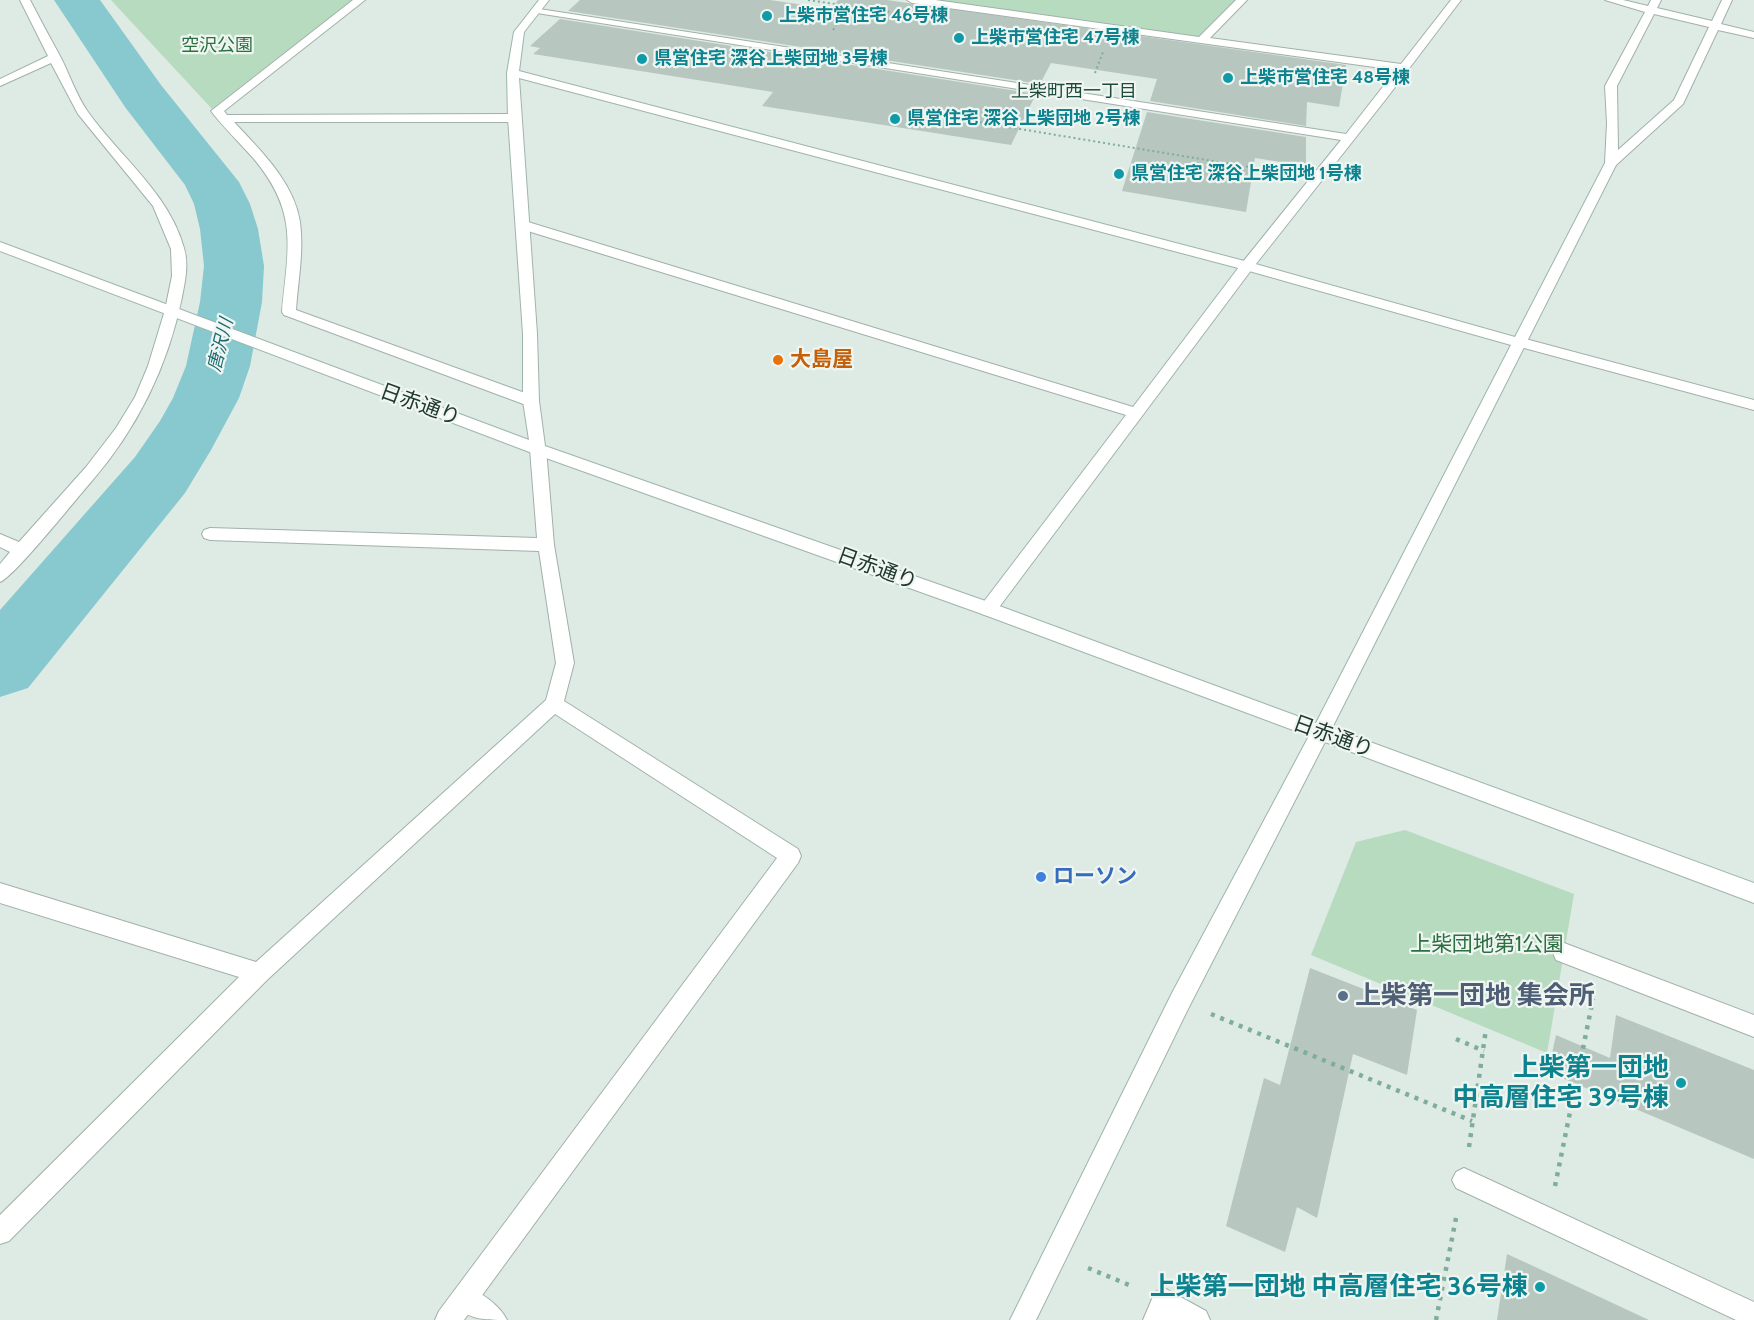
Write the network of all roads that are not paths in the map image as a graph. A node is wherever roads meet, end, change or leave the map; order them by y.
1 (25, 0) edge
2 (360, 0) edge
3 (912, 0) edge
4 (1242, 0) edge
5 (1456, 0) edge
6 (1610, 0) edge
7 (1727, 0) edge
8 (936, 2) edge
9 (540, 5) edge
10 (1653, 5) edge
11 (1715, 25) junction
12 (1754, 35) edge
13 (1202, 40) junction
14 (55, 57) junction
15 (1403, 68) junction
16 (513, 73) junction
17 (0, 83) edge
18 (514, 118) junction
19 (224, 119) junction
20 (1349, 138) junction
21 (1611, 163) junction
22 (523, 225) junction
23 (0, 246) edge
24 (1247, 266) junction
25 (179, 313) junction
26 (1518, 342) junction
27 (531, 401) junction
28 (1754, 405) edge
29 (1136, 413) junction
30 (538, 449) junction
31 (210, 534) dead end
32 (0, 540) edge
33 (546, 545) junction
34 (23, 551) junction
35 (0, 575) edge
36 (988, 609) junction
37 (554, 704) junction
38 (1321, 732) junction
39 (0, 893) edge
40 (1754, 893) edge
41 (1564, 953) dead end
42 (259, 973) junction
43 (1754, 1026) edge
44 (1464, 1180) dead end
45 (0, 1232) edge
46 (465, 1298) junction
47 (1160, 1311) edge
48 (1754, 1315) edge
49 (448, 1320) edge
50 (494, 1320) edge
51 (1023, 1320) edge
52 (1197, 1320) edge

1 - 14 street
2 - 19 street
3 - 8 street
4 - 13 street
5 - 15 street
6 - 10 street
7 - 11 street
8 - 13 street
9 - 16 street
9 - 20 street
10 - 11 street
10 - 21 street
11 - 12 street
11 - 21 street
13 - 15 street
14 - 17 street
14 - 25 street
15 - 20 street
16 - 18 street
16 - 24 street
18 - 19 street
18 - 22 street
19 - 27 street
20 - 24 street
21 - 26 street
22 - 27 street
22 - 29 street
23 - 25 street, 日赤通り
24 - 26 street
24 - 29 street
25 - 30 street, 日赤通り
25 - 34 street
26 - 28 street
26 - 38 street
27 - 30 street
29 - 36 street
30 - 33 street
30 - 36 street, 日赤通り
31 - 33 street
32 - 34 street
33 - 37 street
34 - 35 street
36 - 38 street, 日赤通り
37 - 42 street
37 - 46 street
38 - 40 street, 日赤通り
38 - 51 street
39 - 42 street
41 - 43 street
42 - 45 street
44 - 48 street
46 - 49 street
46 - 50 street
47 - 52 street

